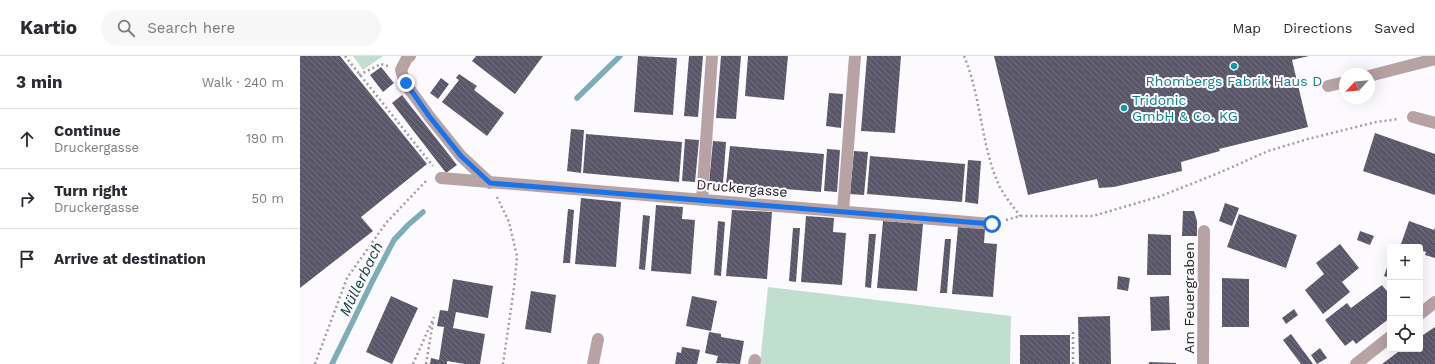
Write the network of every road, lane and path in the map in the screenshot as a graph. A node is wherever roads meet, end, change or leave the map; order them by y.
1 (345, 56) edge
2 (410, 56) edge
3 (712, 56) edge
4 (855, 56) edge
5 (964, 56) edge
6 (1435, 59) edge
7 (401, 70) junction
8 (1375, 74) edge
9 (360, 75) junction
10 (1339, 83) edge
11 (1328, 86) dead end
12 (1413, 117) joint
13 (1435, 123) edge
14 (439, 174) junction
15 (490, 183) junction
16 (702, 200) junction
17 (843, 211) junction
18 (992, 224) dead end
19 (1204, 231) dead end
20 (1435, 302) edge
21 (1423, 312) edge
22 (1073, 329) dead end
23 (598, 339) dead end
24 (1387, 339) edge
25 (315, 364) edge
26 (412, 364) edge
27 (426, 364) edge
28 (504, 364) edge
29 (593, 364) edge
30 (1073, 364) edge
31 (1203, 364) edge
32 (1356, 364) edge

1 - 9 path
2 - 7 street
3 - 16 street
4 - 17 street
5 - 12 path
6 - 8 street
7 - 9 path
7 - 15 street
9 - 14 path
10 - 11 street
12 - 13 street
14 - 15 street, Druckergasse
14 - 25 path
15 - 16 street, Druckergasse
15 - 28 path
16 - 17 street, Druckergasse
17 - 18 street, Druckergasse
19 - 31 street, Am Feuergraben
20 - 21 street
22 - 30 path
23 - 29 street
24 - 32 street
26 - 27 path

